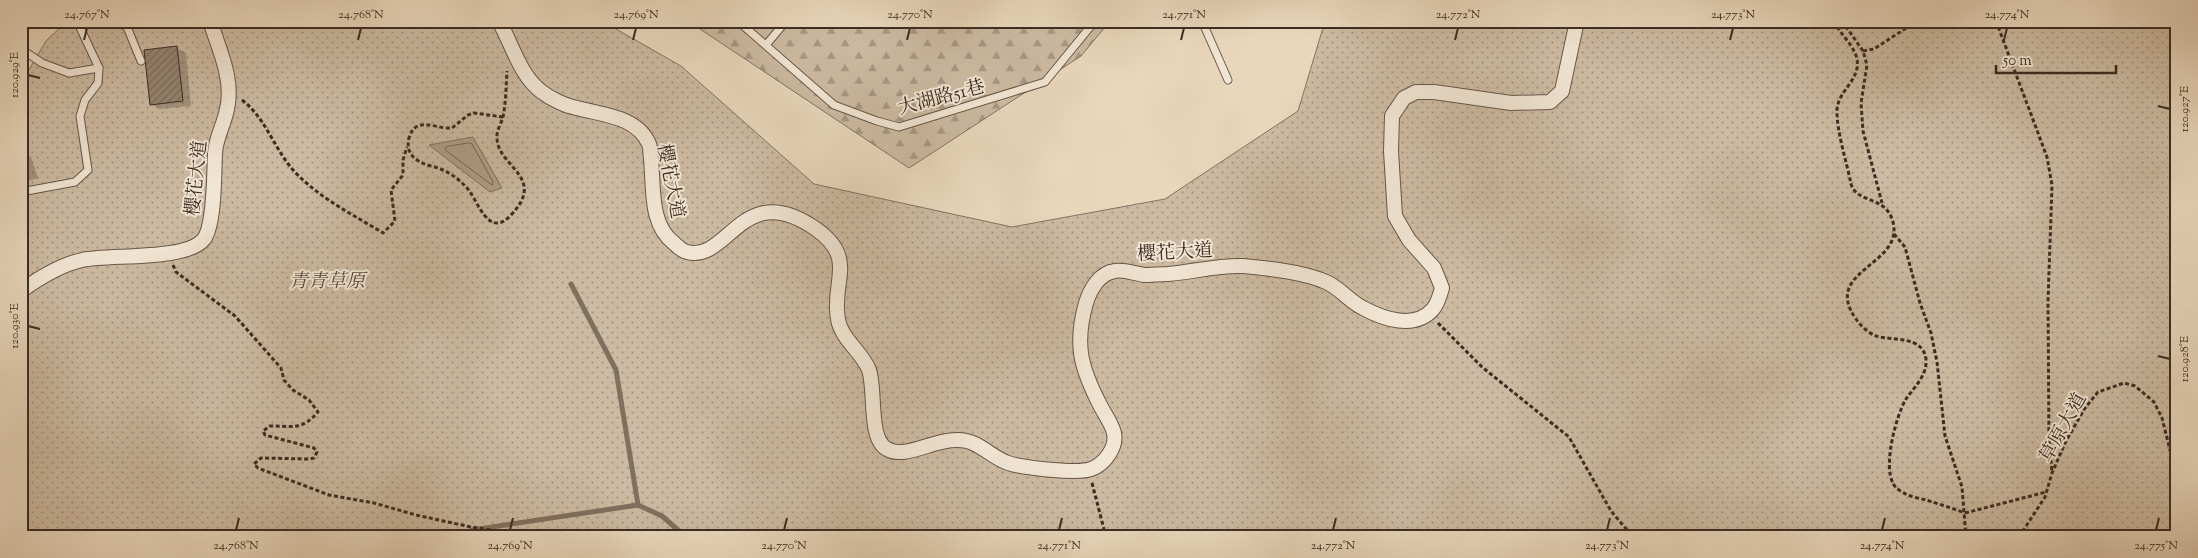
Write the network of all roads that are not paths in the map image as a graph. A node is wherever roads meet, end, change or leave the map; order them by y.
1 (77, 21) edge
2 (114, 21) edge
3 (210, 21) edge
4 (499, 21) edge
5 (738, 21) edge
6 (786, 21) edge
7 (1095, 21) edge
8 (1202, 21) edge
9 (1577, 21) edge
10 (766, 45) junction
11 (21, 48) edge
12 (141, 61) dead end
13 (99, 68) junction
14 (1228, 80) dead end
15 (21, 192) edge
16 (21, 290) edge

1 - 13 lane
2 - 12 lane
3 - 16 street, 櫻花大道
4 - 9 street, 櫻花大道
5 - 10 lane, 大湖路51巷
6 - 10 lane
7 - 10 lane, 大湖路51巷
8 - 14 lane
11 - 13 lane
13 - 15 lane

